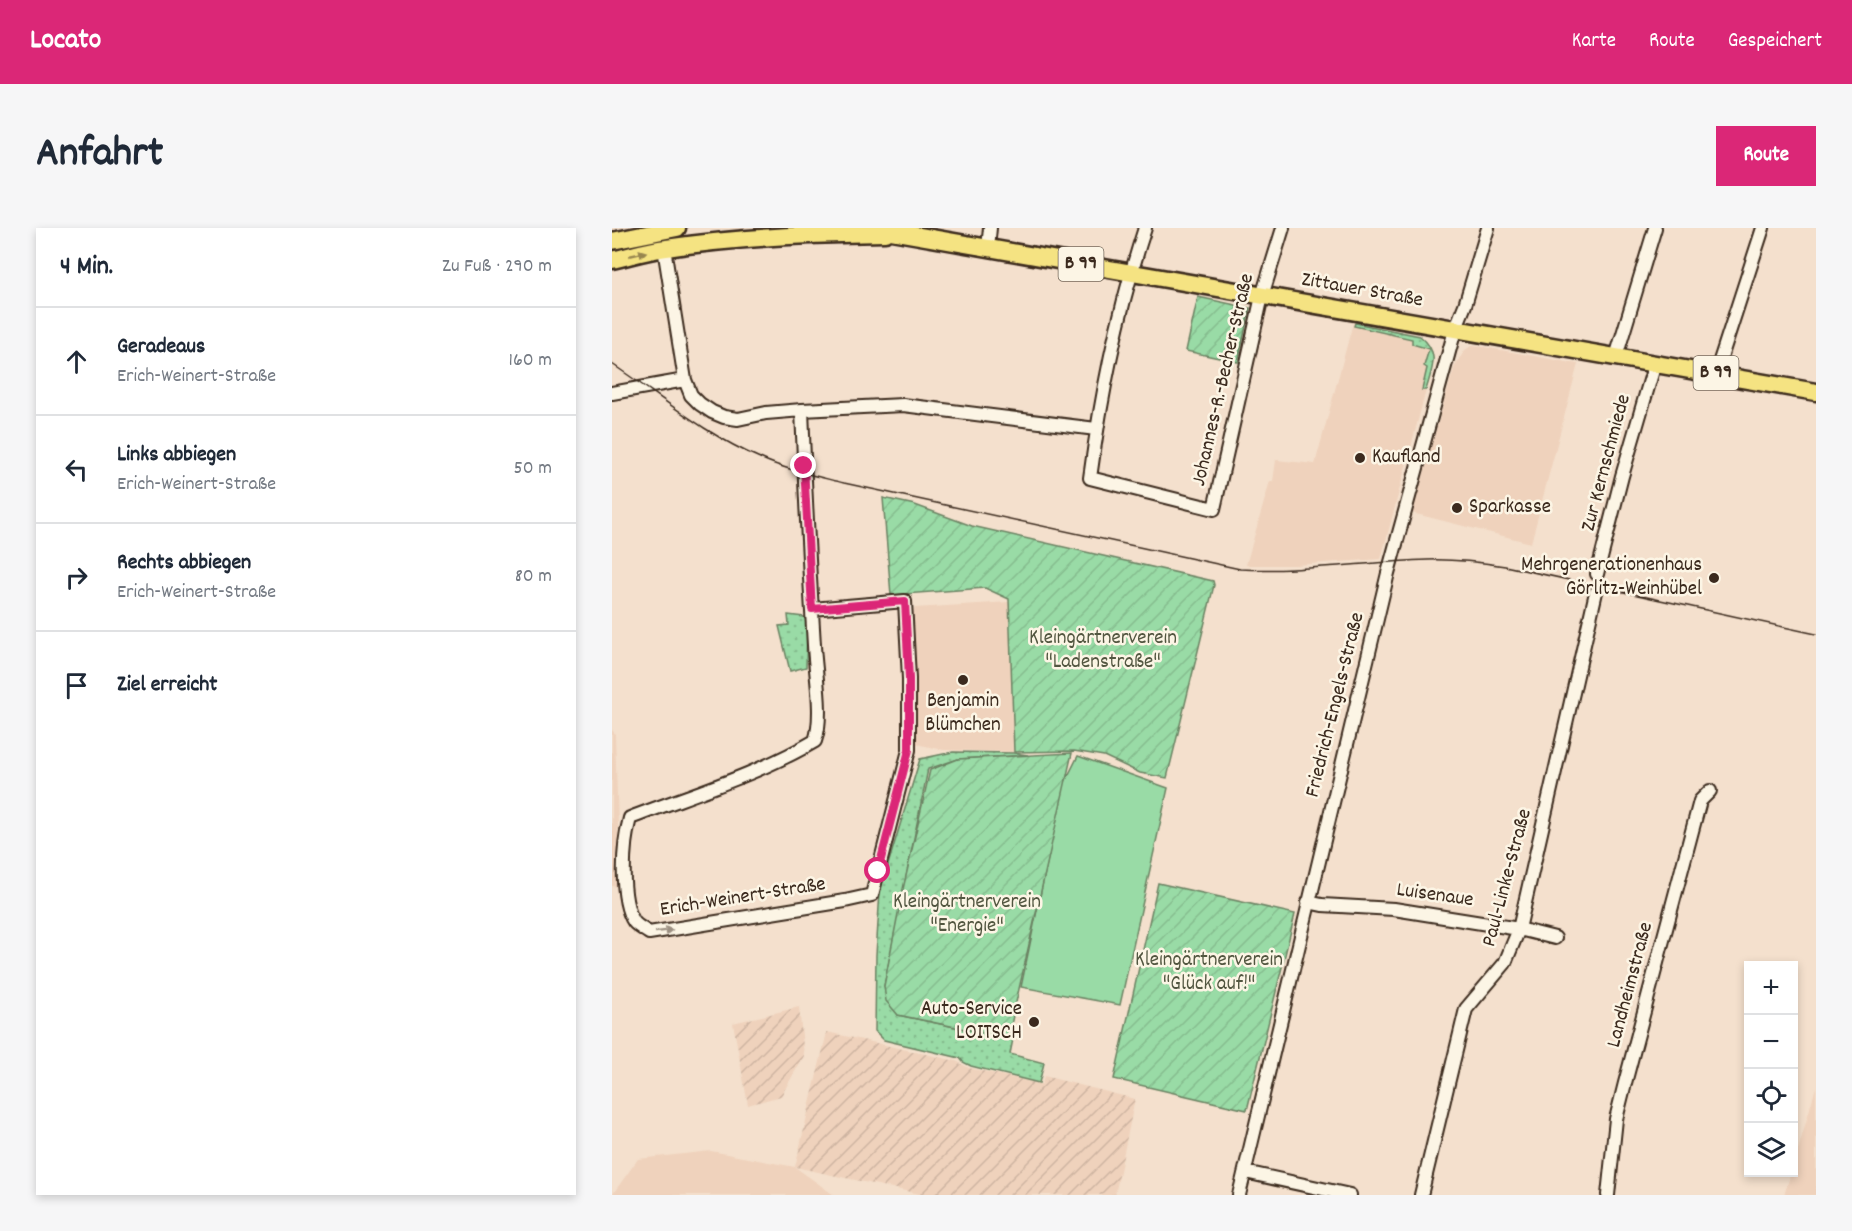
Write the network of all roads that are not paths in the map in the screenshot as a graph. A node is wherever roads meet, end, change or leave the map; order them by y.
1 (874, 228) edge
2 (990, 228) edge
3 (1145, 228) edge
4 (1283, 228) edge
5 (1488, 228) edge
6 (1655, 228) edge
7 (1762, 228) edge
8 (666, 229) edge
9 (901, 232) junction
10 (612, 241) edge
11 (664, 248) junction
12 (988, 248) junction
13 (612, 260) edge
14 (1130, 273) junction
15 (1262, 296) junction
16 (1455, 330) junction
17 (1616, 357) junction
18 (1655, 363) junction
19 (1716, 373) junction
20 (685, 380) junction
21 (1816, 392) edge
22 (612, 393) edge
23 (802, 410) junction
24 (1096, 429) junction
25 (1598, 574) dead end
26 (1596, 592) dead end
27 (812, 609) junction
28 (1710, 791) dead end
29 (1308, 903) junction
30 (1519, 929) junction
31 (1555, 938) dead end
32 (1245, 1172) junction
33 (1239, 1195) edge
34 (1350, 1195) edge
35 (1421, 1195) edge
36 (1608, 1195) edge

1 - 9 main road, Zittauer Straße / B 99
2 - 12 street
3 - 14 street, Johannes-R.-Becher-Straße
4 - 15 street, Johannes-R.-Becher-Straße
5 - 16 street, Friedrich-Engels-Straße
6 - 17 street
7 - 19 street
8 - 10 main road
8 - 11 main road
9 - 11 main road, Zittauer Straße / B 99
9 - 12 main road, Zittauer Straße / B 99
13 -> 11 main road, Zittauer Straße / B 99
11 - 20 street
12 - 14 main road, Zittauer Straße / B 99
14 - 15 main road, Zittauer Straße / B 99
14 - 24 street, Johannes-R.-Becher-Straße
15 - 16 main road, Zittauer Straße / B 99
15 - 24 street, Johannes-R.-Becher-Straße
16 - 17 main road, Zittauer Straße / B 99
16 - 29 street, Friedrich-Engels-Straße
17 - 18 main road, Zittauer Straße / B 99
18 - 19 main road, Zittauer Straße / B 99
18 - 25 street, Zur Kernschmiede
19 - 21 main road, Zittauer Straße / B 99
20 - 22 street
20 - 23 street
23 - 24 street
23 - 27 street, Erich-Weinert-Straße
26 - 30 street, Paul-Linke-Straße
27 -> 27 street, Erich-Weinert-Straße
28 - 36 street, Landheimstraße
29 - 30 street, Luisenaue
29 - 32 street, Friedrich-Engels-Straße
30 - 31 street, Luisenaue
30 - 35 street, Paul-Linke-Straße
32 - 33 street, Friedrich-Engels-Straße
32 - 34 street

